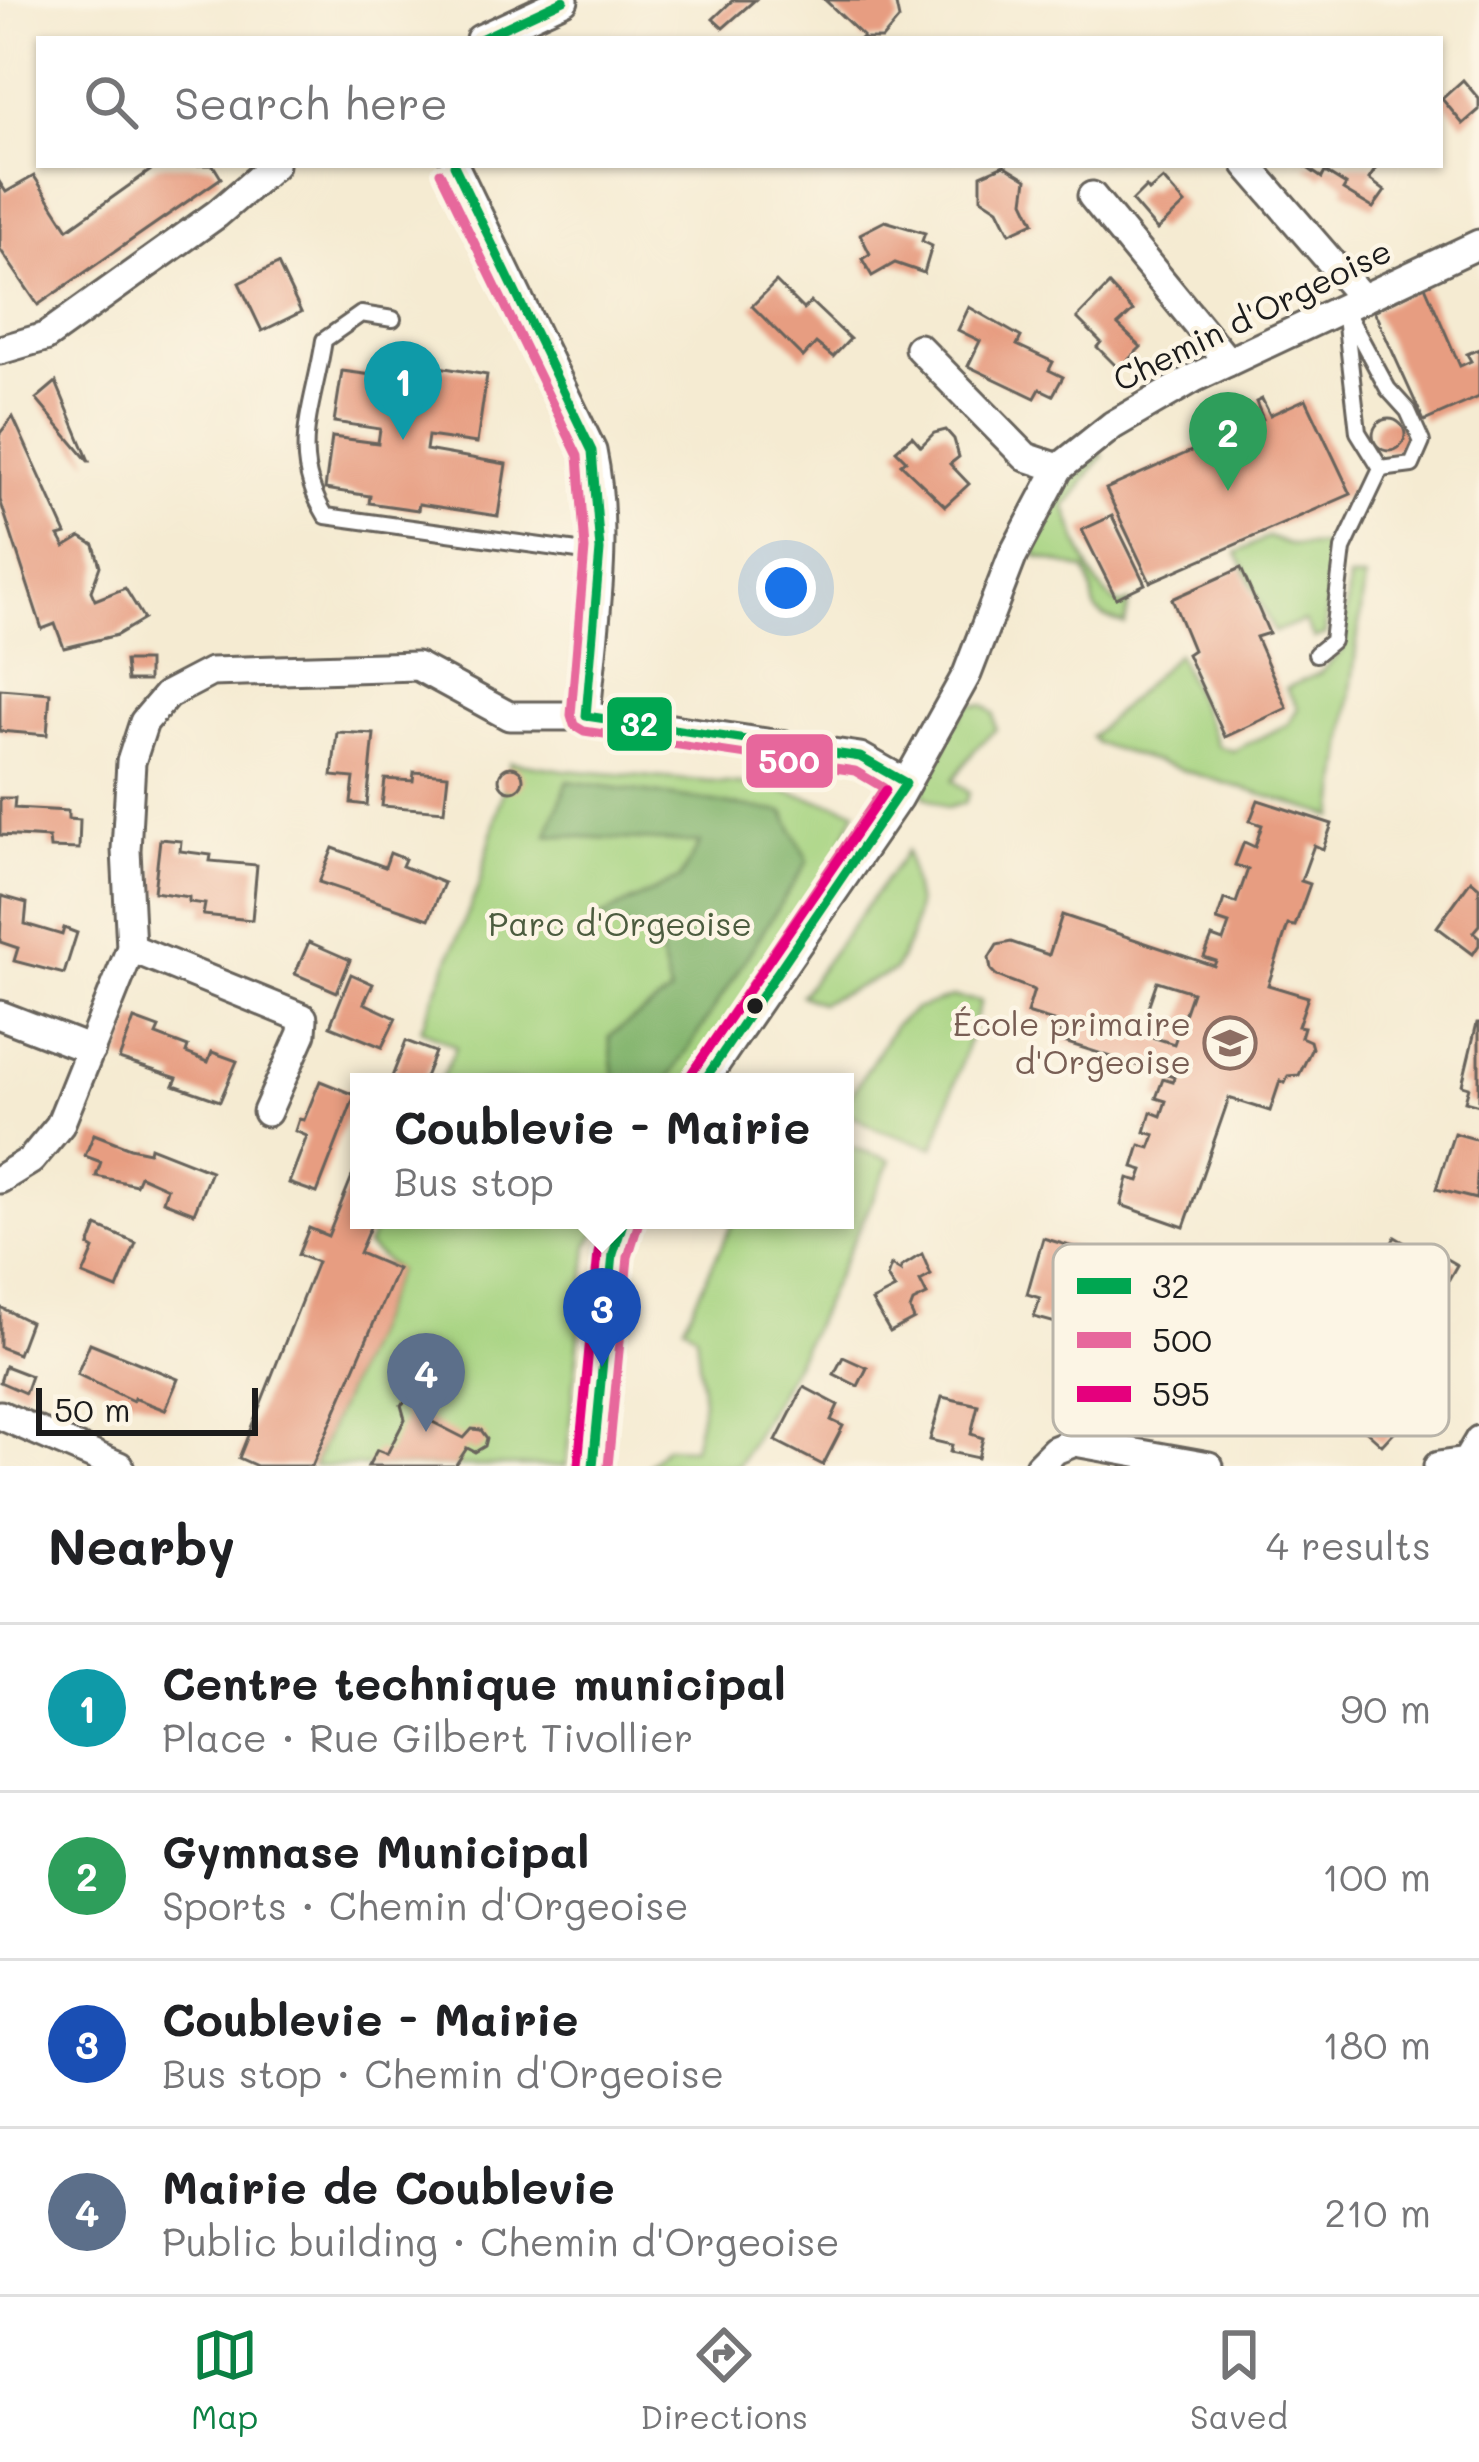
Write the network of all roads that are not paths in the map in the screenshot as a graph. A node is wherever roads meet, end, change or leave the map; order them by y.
1 (564, 0) edge
2 (486, 36) edge
3 (271, 168) edge
4 (455, 168) edge
5 (1249, 168) edge
6 (1092, 196) dead end
7 (1479, 244) edge
8 (1354, 303) junction
9 (393, 319) dead end
10 (919, 348) dead end
11 (0, 350) edge
12 (1228, 362) junction
13 (1059, 468) junction
14 (1381, 470) junction
15 (599, 554) junction
16 (1316, 654) dead end
17 (586, 716) junction
18 (906, 783) junction
19 (131, 948) junction
20 (0, 1015) edge
21 (91, 1050) junction
22 (709, 1073) edge
23 (268, 1112) dead end
24 (0, 1179) edge
25 (621, 1229) edge
26 (0, 1414) edge
27 (119, 1466) edge
28 (592, 1466) edge
29 (1040, 1466) edge
30 (1209, 1466) edge

1 - 2 street
3 - 11 street
4 - 15 street
5 - 8 street
6 - 12 street
7 - 8 street, Chemin d'Orgeoise
8 - 12 street, Chemin d'Orgeoise
8 - 14 lane
8 - 14 lane
9 - 15 lane
10 - 13 street
12 - 13 street, Chemin d'Orgeoise
13 - 18 street, Chemin d'Orgeoise
14 - 16 lane
15 - 17 street
17 - 18 street
17 - 19 street
18 - 22 street, Chemin d'Orgeoise
19 - 21 street
19 - 23 street
20 - 21 street
21 - 24 street
25 - 28 street
26 - 27 street
29 - 30 street

